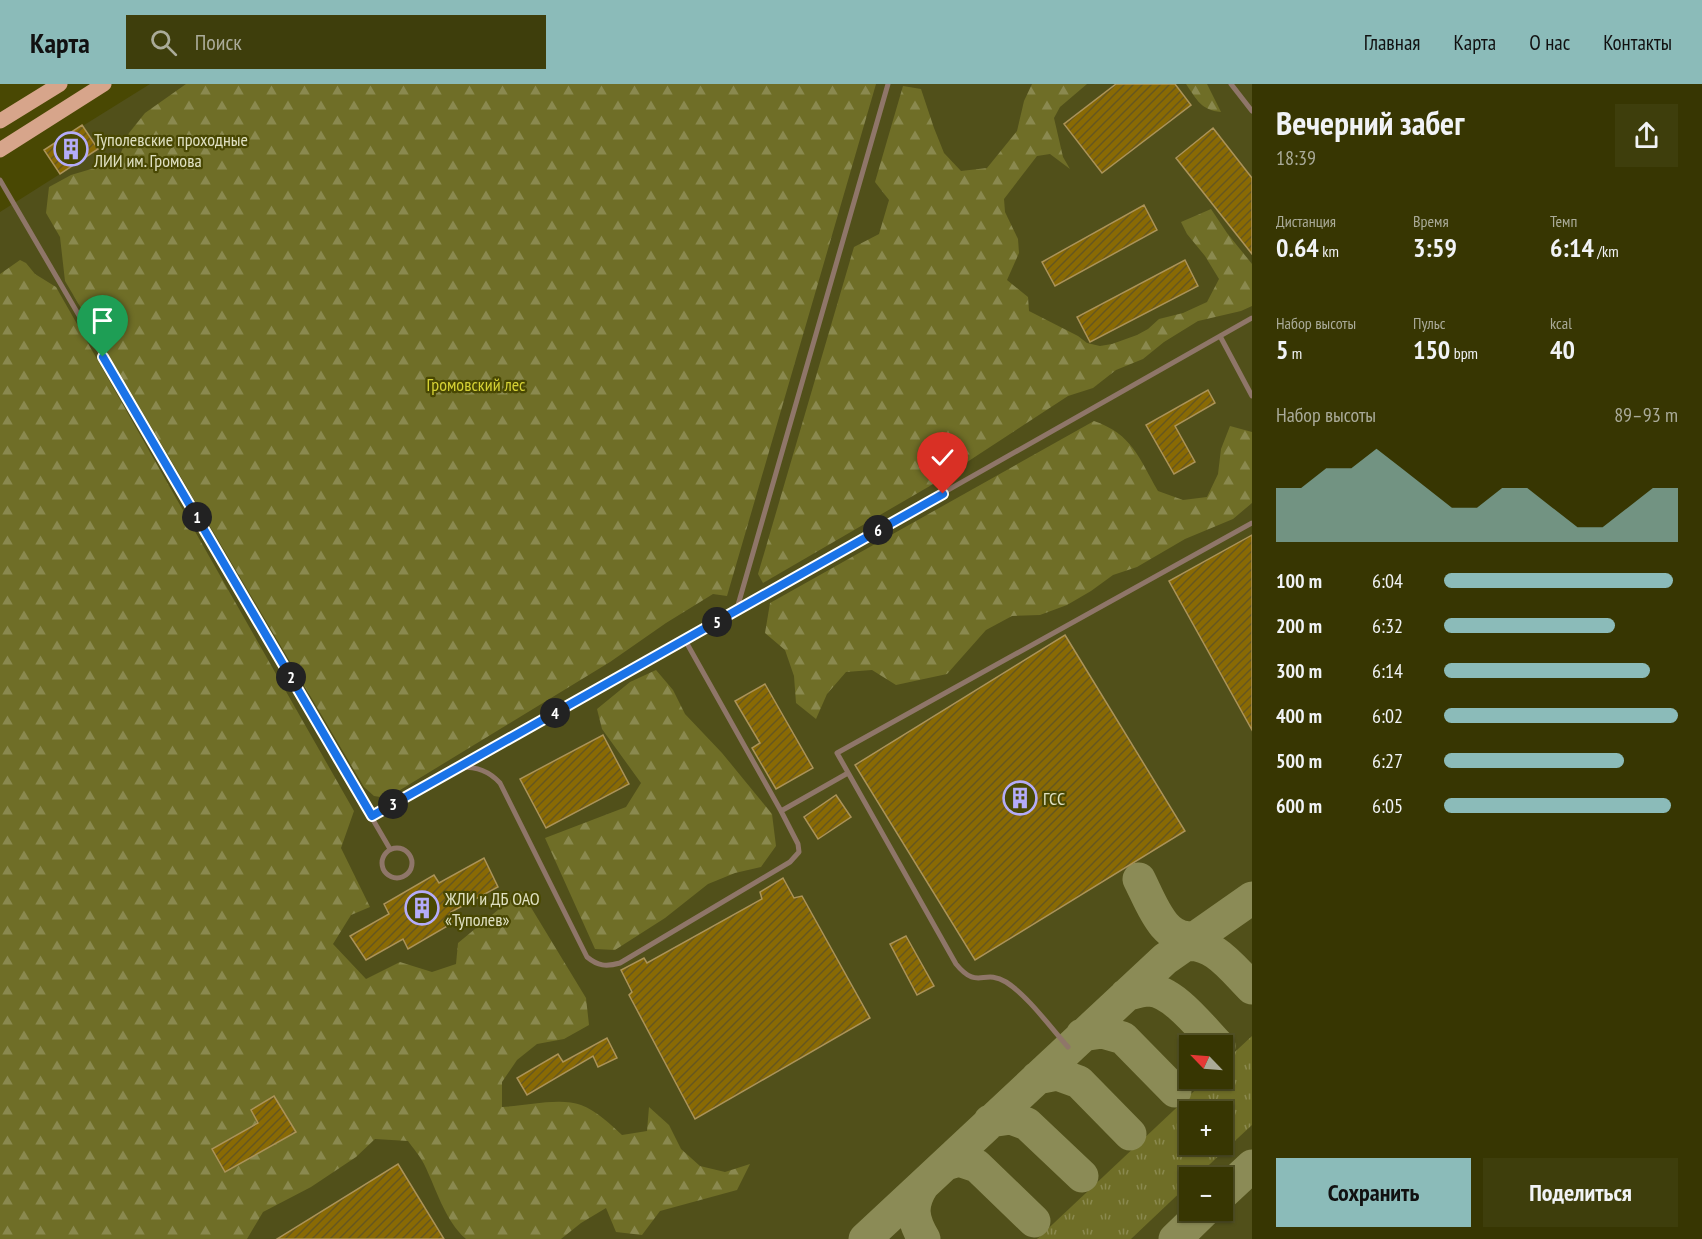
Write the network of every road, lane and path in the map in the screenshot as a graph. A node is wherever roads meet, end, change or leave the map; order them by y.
1 (60, 84) edge
2 (104, 84) edge
3 (888, 84) edge
4 (1231, 84) edge
5 (1252, 111) edge
6 (0, 121) edge
7 (0, 150) edge
8 (0, 180) edge
9 (1252, 318) edge
10 (1220, 336) junction
11 (1252, 396) edge
12 (1252, 523) edge
13 (736, 612) junction
14 (685, 640) junction
15 (461, 767) junction
16 (848, 773) junction
17 (781, 811) junction
18 (372, 816) junction
19 (390, 849) junction
20 (1068, 1047) dead end

1 - 6 main road
2 - 7 main road
3 - 13 lane
4 - 5 lane
8 - 18 lane
9 - 10 lane
10 - 11 lane
10 - 13 lane
12 - 16 lane
13 - 14 lane
14 - 15 lane
14 - 17 lane
15 - 17 lane
15 - 18 lane
16 - 17 lane
16 - 20 lane
18 - 19 lane
19 - 19 lane

